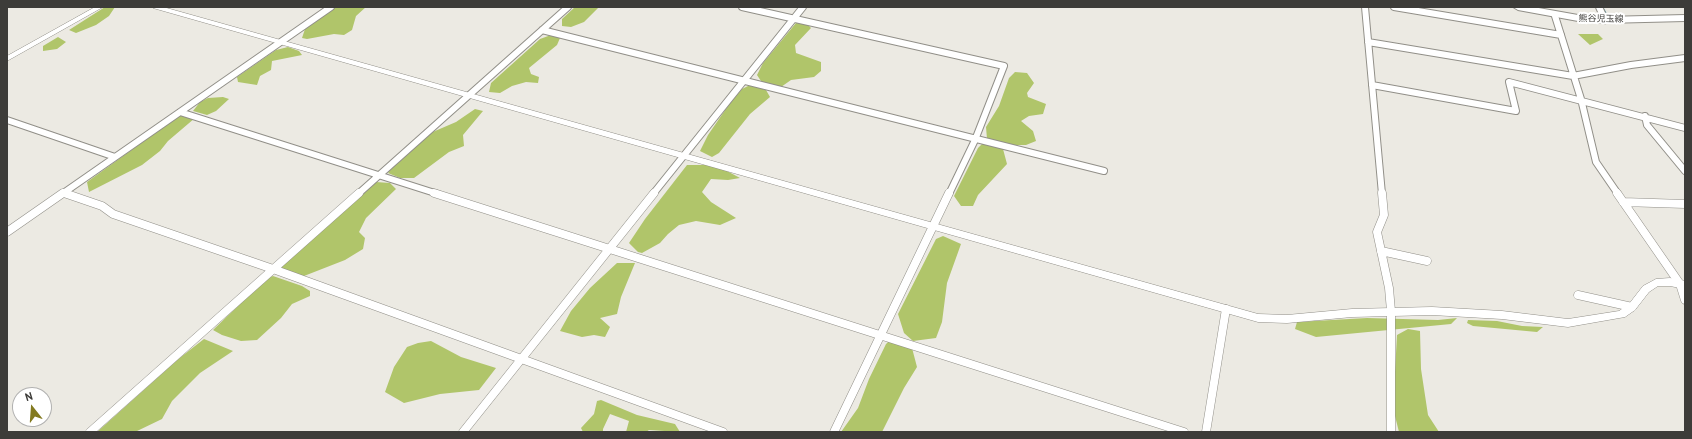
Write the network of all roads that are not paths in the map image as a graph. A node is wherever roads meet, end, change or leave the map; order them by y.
1 (100, 7) edge
2 (155, 7) edge
3 (331, 7) edge
4 (568, 7) edge
5 (742, 7) edge
6 (803, 7) edge
7 (1365, 7) edge
8 (1394, 7) edge
9 (1518, 7) edge
10 (1599, 7) edge
11 (1555, 16) junction
12 (1685, 18) edge
13 (794, 19) junction
14 (1605, 20) junction
15 (542, 30) junction
16 (1561, 35) junction
17 (280, 42) junction
18 (1368, 42) junction
19 (1685, 58) edge
20 (7, 59) edge
21 (1573, 76) junction
22 (745, 81) junction
23 (1372, 85) junction
24 (469, 96) junction
25 (1581, 99) junction
26 (180, 112) junction
27 (1645, 116) junction
28 (7, 120) edge
29 (1685, 128) edge
30 (975, 140) junction
31 (685, 156) junction
32 (115, 157) junction
33 (1104, 171) dead end
34 (1685, 171) edge
35 (379, 175) junction
36 (64, 193) junction
37 (1623, 202) junction
38 (1685, 204) edge
39 (934, 227) junction
40 (7, 232) edge
41 (610, 249) junction
42 (1381, 251) junction
43 (1427, 261) dead end
44 (274, 269) junction
45 (1682, 285) edge
46 (1578, 295) dead end
47 (1685, 300) edge
48 (1632, 307) junction
49 (1226, 309) junction
50 (1391, 312) junction
51 (880, 335) junction
52 (520, 359) junction
53 (90, 432) edge
54 (463, 432) edge
55 (723, 432) edge
56 (834, 432) edge
57 (1184, 432) edge
58 (1206, 432) edge
59 (1391, 432) edge

1 - 20 street
2 - 17 street
3 - 17 street
4 - 15 street
5 - 13 street
6 - 13 street
7 - 18 street
8 - 16 street
9 - 11 main road, 熊谷児玉線
10 - 14 street
11 - 14 main road, 熊谷児玉線
11 - 16 street
12 - 14 main road, 熊谷児玉線
13 - 22 street
13 - 30 street
15 - 22 street
15 - 24 street
16 - 21 street
17 - 24 street
17 - 26 street
18 - 21 street
18 - 23 street
19 - 21 street
21 - 25 street
22 - 30 street
22 - 31 street
23 - 25 street
23 - 42 street
24 - 31 street
24 - 35 street
25 - 27 street
25 - 37 street
26 - 32 street
26 - 35 street
27 - 29 street
27 - 34 street
28 - 32 street
30 - 33 street
30 - 39 street
31 - 39 street
31 - 41 street
32 - 36 street
35 - 41 street
35 - 44 street
36 - 40 street
36 - 44 street
37 - 38 street
37 - 45 street
39 - 49 street
39 - 51 street
41 - 51 street
41 - 52 street
42 - 43 street
42 - 50 street
44 - 52 street
44 - 53 street
45 - 47 street
45 - 48 street
46 - 48 street
48 - 50 street
49 - 50 street
49 - 58 street
50 - 59 street
51 - 56 street
51 - 57 street
52 - 54 street
52 - 55 street

